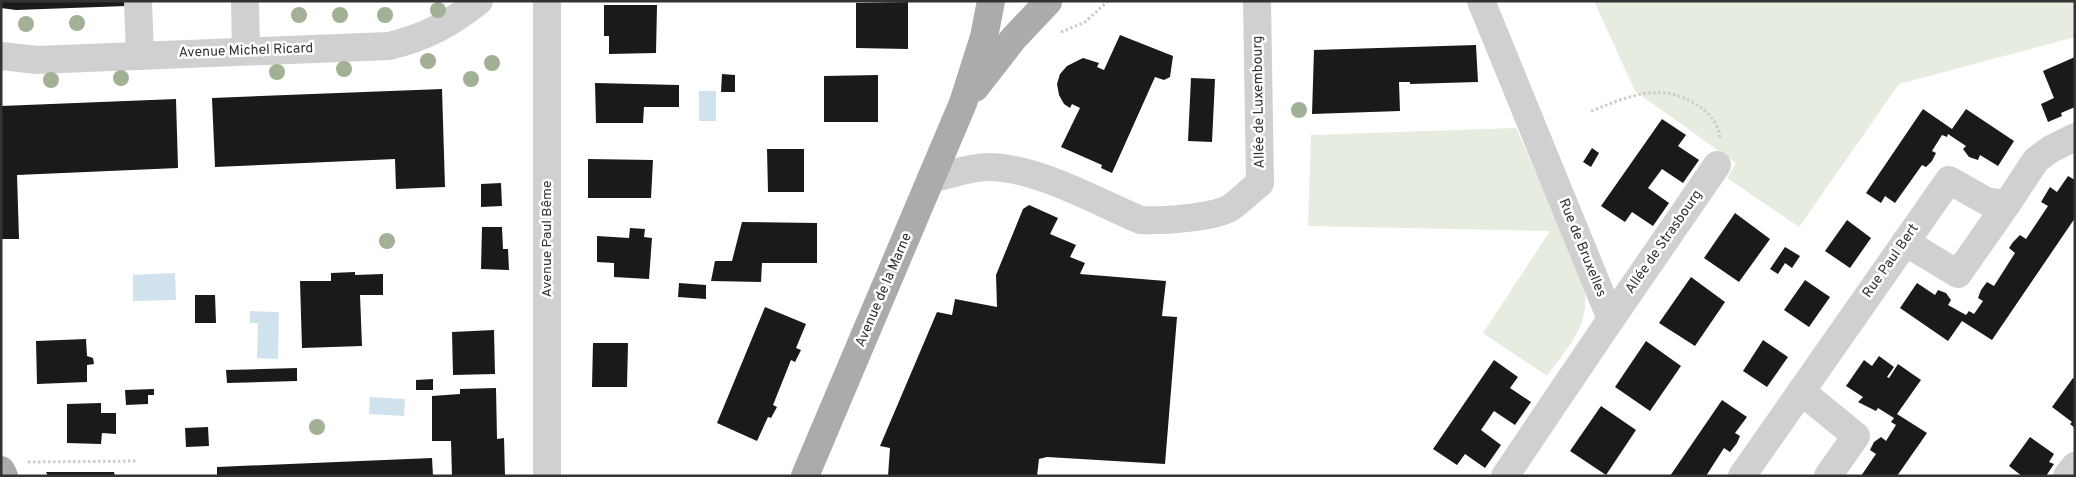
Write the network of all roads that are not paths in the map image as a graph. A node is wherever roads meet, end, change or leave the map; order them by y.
1 (138, 1) edge
2 (245, 1) edge
3 (479, 1) edge
4 (547, 1) edge
5 (991, 1) edge
6 (1257, 1) edge
7 (1482, 1) edge
8 (1045, 2) edge
9 (246, 51) junction
10 (1, 56) edge
11 (140, 56) junction
12 (963, 104) junction
13 (2075, 137) edge
14 (1717, 165) road end
15 (931, 179) junction
16 (2007, 204) junction
17 (1905, 242) junction
18 (1611, 319) junction
19 (1800, 391) junction
20 (2075, 466) edge
21 (547, 476) edge
22 (805, 476) edge
23 (1505, 476) edge
24 (1742, 476) edge
25 (1828, 476) edge
26 (2067, 476) edge

1 - 11 street
2 - 9 street
3 - 9 street, Avenue Michel Ricard
4 - 21 street, Avenue Paul Bême
5 - 12 main road, Avenue de la Marne
6 - 15 street, Allée de Luxembourg
7 - 18 street, Rue de Bruxelles
8 - 12 main road, Avenue de la Marne
9 - 11 street, Avenue Michel Ricard
10 - 11 street, Avenue Michel Ricard
12 - 15 main road, Avenue de la Marne
13 - 16 street
14 - 18 street, Allée de Strasbourg
15 - 22 main road, Avenue de la Marne
16 - 17 street, Rue Paul Bert
16 - 17 street
17 - 19 street, Rue Paul Bert
18 - 23 street
19 - 24 street, Rue Paul Bert
19 - 25 street
20 - 26 street

